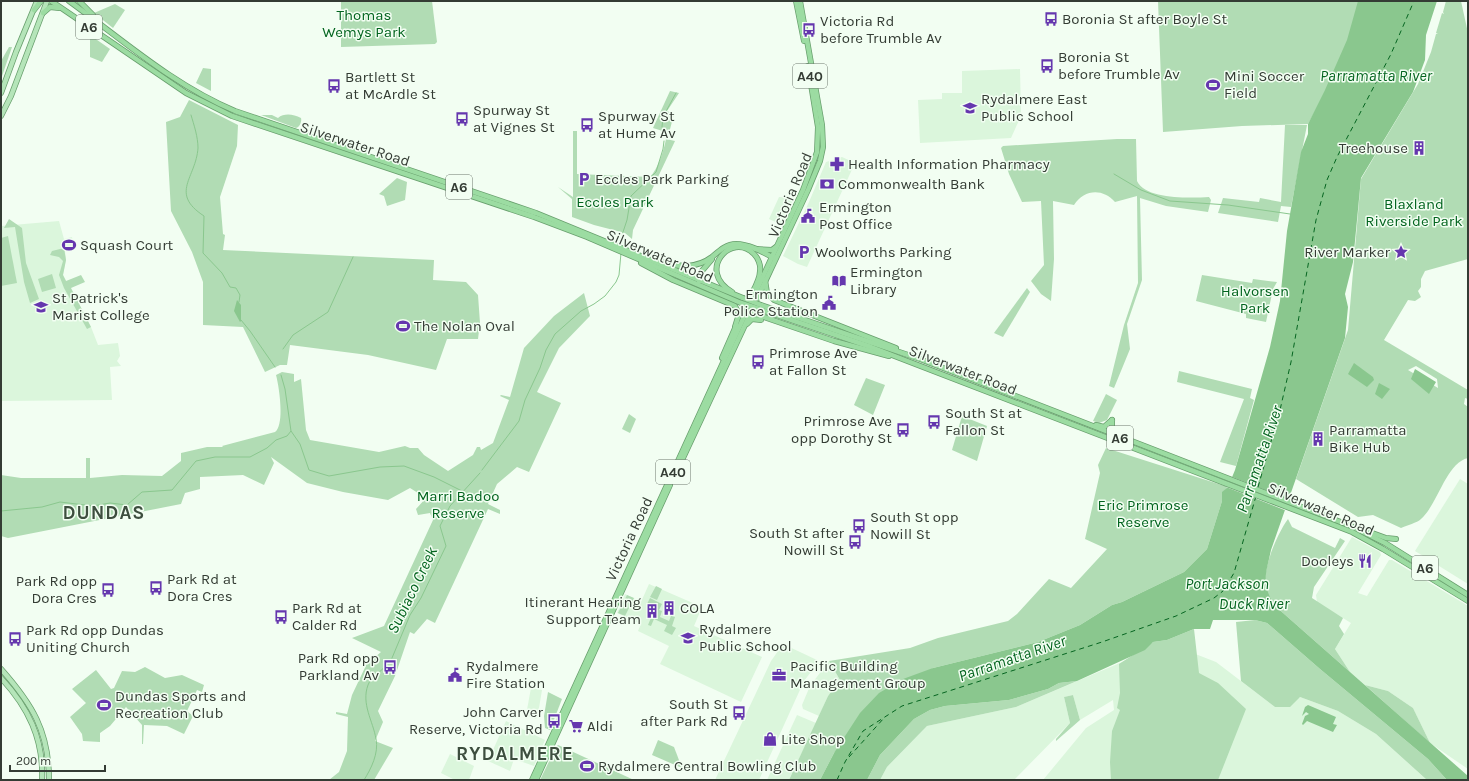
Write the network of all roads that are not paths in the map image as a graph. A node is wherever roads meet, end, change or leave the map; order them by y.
1 (37, 1) edge
2 (42, 1) edge
3 (47, 1) edge
4 (51, 1) edge
5 (69, 1) edge
6 (78, 1) edge
7 (796, 1) edge
8 (800, 1) edge
9 (34, 10) junction
10 (65, 10) junction
11 (43, 13) junction
12 (110, 31) junction
13 (1, 93) edge
14 (1, 116) edge
15 (588, 235) junction
16 (777, 246) junction
17 (754, 249) junction
18 (720, 250) junction
19 (773, 258) junction
20 (666, 269) junction
21 (699, 280) junction
22 (765, 280) junction
23 (706, 289) junction
24 (753, 298) junction
25 (742, 300) junction
26 (760, 307) junction
27 (748, 310) junction
28 (771, 321) junction
29 (735, 327) junction
30 (743, 327) junction
31 (902, 359) junction
32 (920, 359) junction
33 (714, 382) junction
34 (708, 404) junction
35 (1068, 417) junction
36 (689, 436) junction
37 (1123, 439) junction
38 (1216, 477) junction
39 (1351, 526) junction
40 (1396, 539) dead end
41 (1468, 595) edge
42 (1468, 601) edge
43 (1, 669) edge
44 (1, 678) edge
45 (42, 780) edge
46 (49, 780) edge
47 (532, 780) edge
48 (536, 780) edge

1 - 9 main road
2 - 9 highway
3 - 11 main road
4 - 10 highway, Silverwater Road / A6
5 - 12 highway, Silverwater Road / A6
6 - 12 highway, Silverwater Road / A6
7 - 16 highway, Victoria Road / A40
8 - 19 highway, Victoria Road / A40
9 - 13 main road
10 - 11 highway
10 - 15 highway, Silverwater Road / A6
11 - 14 main road
12 - 15 highway, Silverwater Road / A6
15 - 20 highway, Silverwater Road / A6
15 - 20 highway, Silverwater Road / A6
16 - 17 highway
16 - 19 highway, Victoria Road / A40
17 - 18 highway
17 - 19 highway
18 - 20 highway
18 - 21 highway
19 - 22 highway, Victoria Road / A40
19 - 24 highway, Victoria Road / A40
20 - 21 highway, Silverwater Road / A6
20 - 23 highway, Silverwater Road / A6
20 - 29 highway
21 - 23 highway
21 - 25 highway, Silverwater Road / A6
22 - 24 highway, Victoria Road / A40
22 - 32 highway
23 - 25 highway, Silverwater Road / A6
24 - 25 highway
25 - 26 highway, Silverwater Road / A6, bridge
26 - 31 highway, Silverwater Road / A6
26 - 32 highway, Silverwater Road / A6
27 - 28 highway
27 - 29 highway
27 - 30 highway, Victoria Road / A40
27 - 33 highway, Victoria Road / A40
28 - 30 highway
28 - 31 highway
29 - 33 highway
30 - 34 highway, Victoria Road / A40
31 - 38 highway, Silverwater Road / A6
32 - 35 highway, Silverwater Road / A6
33 - 36 highway, Victoria Road / A40
34 - 36 highway
34 - 48 highway, Victoria Road / A40
35 - 37 highway, Silverwater Road / A6
35 - 37 highway
36 - 47 highway, Victoria Road / A40
37 - 38 highway, Silverwater Road / A6
38 - 39 highway, Silverwater Road / A6
38 - 42 highway, Silverwater Road / A6
39 - 40 highway
39 - 41 highway, Silverwater Road / A6
43 - 46 main road
44 - 45 main road

